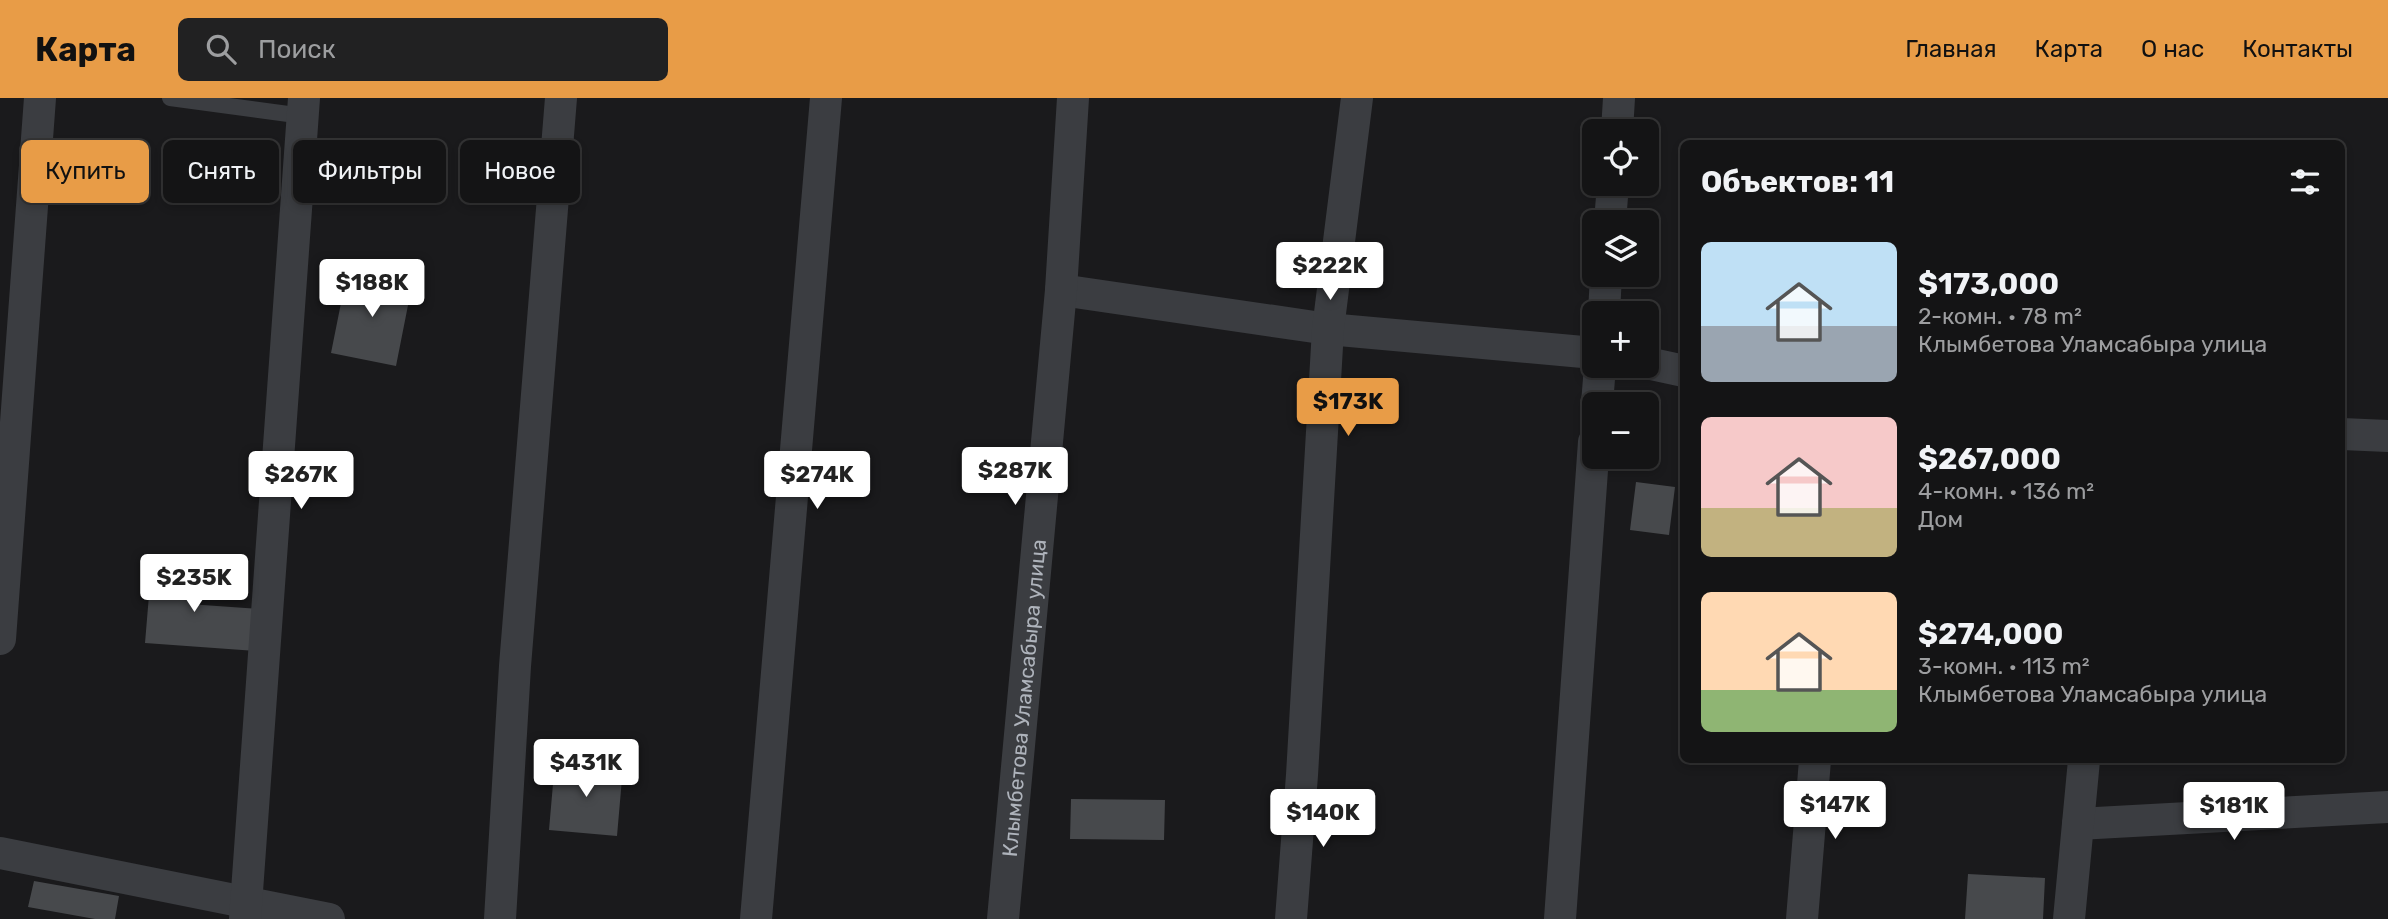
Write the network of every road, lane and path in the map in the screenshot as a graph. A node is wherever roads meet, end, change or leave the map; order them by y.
1 (40, 98) edge
2 (170, 98) edge
3 (561, 98) edge
4 (826, 98) edge
5 (1073, 98) edge
6 (1357, 98) edge
7 (1619, 98) edge
8 (303, 107) edge
9 (1618, 119) edge
10 (1060, 290) junction
11 (1328, 329) junction
12 (1582, 352) edge
13 (1659, 366) edge
14 (1680, 370) edge
15 (2345, 434) edge
16 (2388, 436) edge
17 (1592, 469) edge
18 (0, 639) edge
19 (1815, 763) edge
20 (2084, 763) edge
21 (2388, 807) edge
22 (2078, 824) junction
23 (0, 853) edge
24 (246, 910) edge
25 (329, 919) edge
26 (500, 919) edge
27 (756, 919) edge
28 (1003, 919) edge
29 (1291, 919) edge
30 (1560, 919) edge
31 (1802, 919) edge
32 (2070, 919) edge

1 - 18 street
2 - 8 lane
3 - 26 street
4 - 27 street
5 - 10 street, Клымбетова Уламсабыра улица
6 - 11 street
7 - 9 street
8 - 24 street
10 - 11 street
10 - 28 street, Клымбетова Уламсабыра улица
11 - 12 street
11 - 29 street
13 - 14 street
15 - 16 street
17 - 30 street
19 - 31 street
20 - 22 street
21 - 22 street
22 - 32 street
23 - 24 street
24 - 25 street

